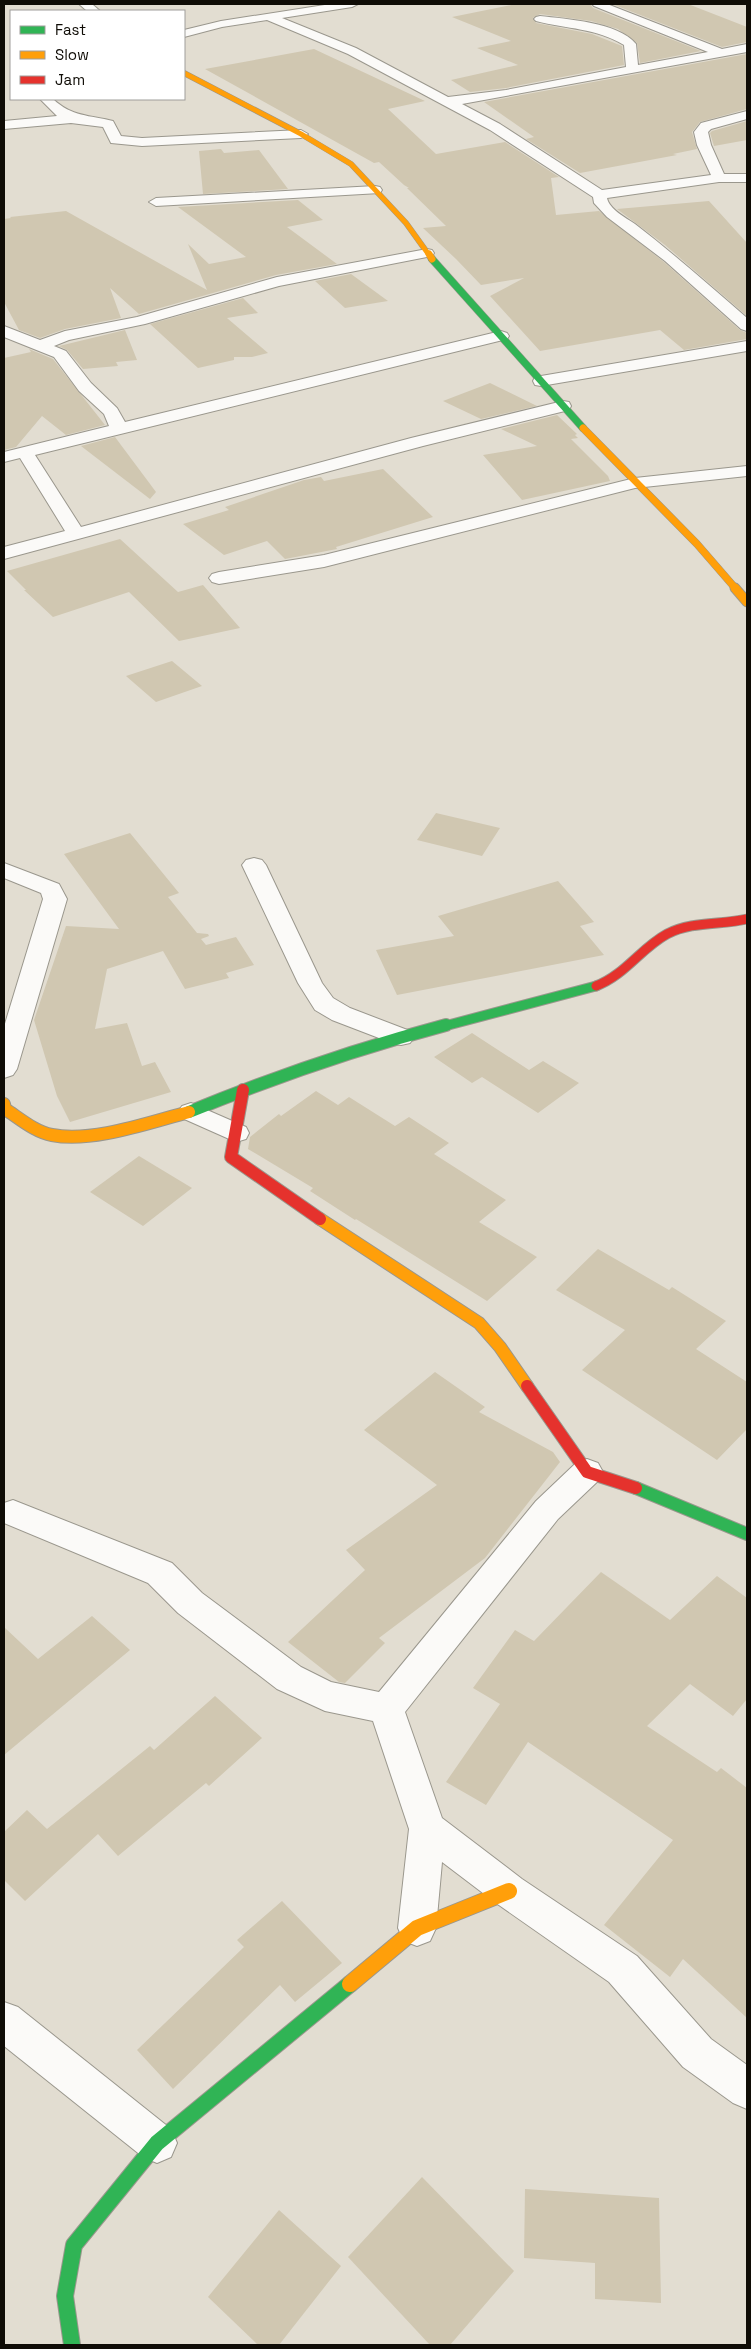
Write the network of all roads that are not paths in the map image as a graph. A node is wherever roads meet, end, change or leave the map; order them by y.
1 (352, 4) edge
2 (598, 4) edge
3 (269, 17) junction
4 (540, 19) dead end
5 (185, 34) edge
6 (747, 48) edge
7 (722, 53) junction
8 (632, 70) junction
9 (185, 74) edge
10 (47, 100) edge
11 (446, 101) junction
12 (747, 115) edge
13 (77, 119) junction
14 (4, 125) edge
15 (301, 134) junction
16 (719, 178) junction
17 (747, 178) edge
18 (375, 190) junction
19 (600, 195) junction
20 (156, 202) dead end
21 (427, 253) junction
22 (747, 326) edge
23 (4, 331) edge
24 (501, 336) junction
25 (42, 346) junction
26 (747, 346) edge
27 (540, 381) junction
28 (563, 406) junction
29 (119, 429) junction
30 (25, 452) junction
31 (4, 457) edge
32 (747, 471) edge
33 (635, 482) junction
34 (76, 533) junction
35 (4, 553) edge
36 (219, 578) dead end
37 (747, 602) edge
38 (254, 865) dead end
39 (4, 870) edge
40 (747, 919) edge
41 (401, 1037) junction
42 (4, 1069) edge
43 (243, 1090) junction
44 (4, 1104) edge
45 (190, 1112) junction
46 (236, 1133) junction
47 (587, 1472) junction
48 (13, 1513) dead end
49 (747, 1534) edge
50 (386, 1709) junction
51 (427, 1830) junction
52 (510, 1891) junction
53 (417, 1928) junction
54 (4, 2022) edge
55 (747, 2089) edge
56 (157, 2144) junction
57 (72, 2345) edge

1 - 3 street
2 - 7 street
3 - 5 street
3 - 11 street
4 - 8 street
6 - 7 street
7 - 8 street
8 - 11 street
9 - 15 street
10 - 13 street
11 - 19 street
12 - 16 street
13 - 14 street
13 - 15 street
15 - 18 street
16 - 17 street
16 - 19 street
18 - 20 street
18 - 21 street
19 - 22 street
21 - 24 street
21 - 25 street
23 - 25 street
24 - 27 street
24 - 29 street
25 - 29 street
26 - 27 street
27 - 28 street
28 - 33 street
28 - 34 street
29 - 30 street
30 - 31 street
30 - 34 street
32 - 33 street
33 - 36 street
33 - 37 street
34 - 35 street
38 - 41 street
39 - 42 street
40 - 41 street
41 - 43 street
43 - 45 street
43 - 46 street
44 - 45 street
45 - 46 street
46 - 47 street
47 - 49 street
47 - 50 street
48 - 50 street
50 - 51 street
51 - 52 street
51 - 53 street
52 - 53 street
52 - 55 street
53 - 56 street
54 - 56 street
56 - 57 street

